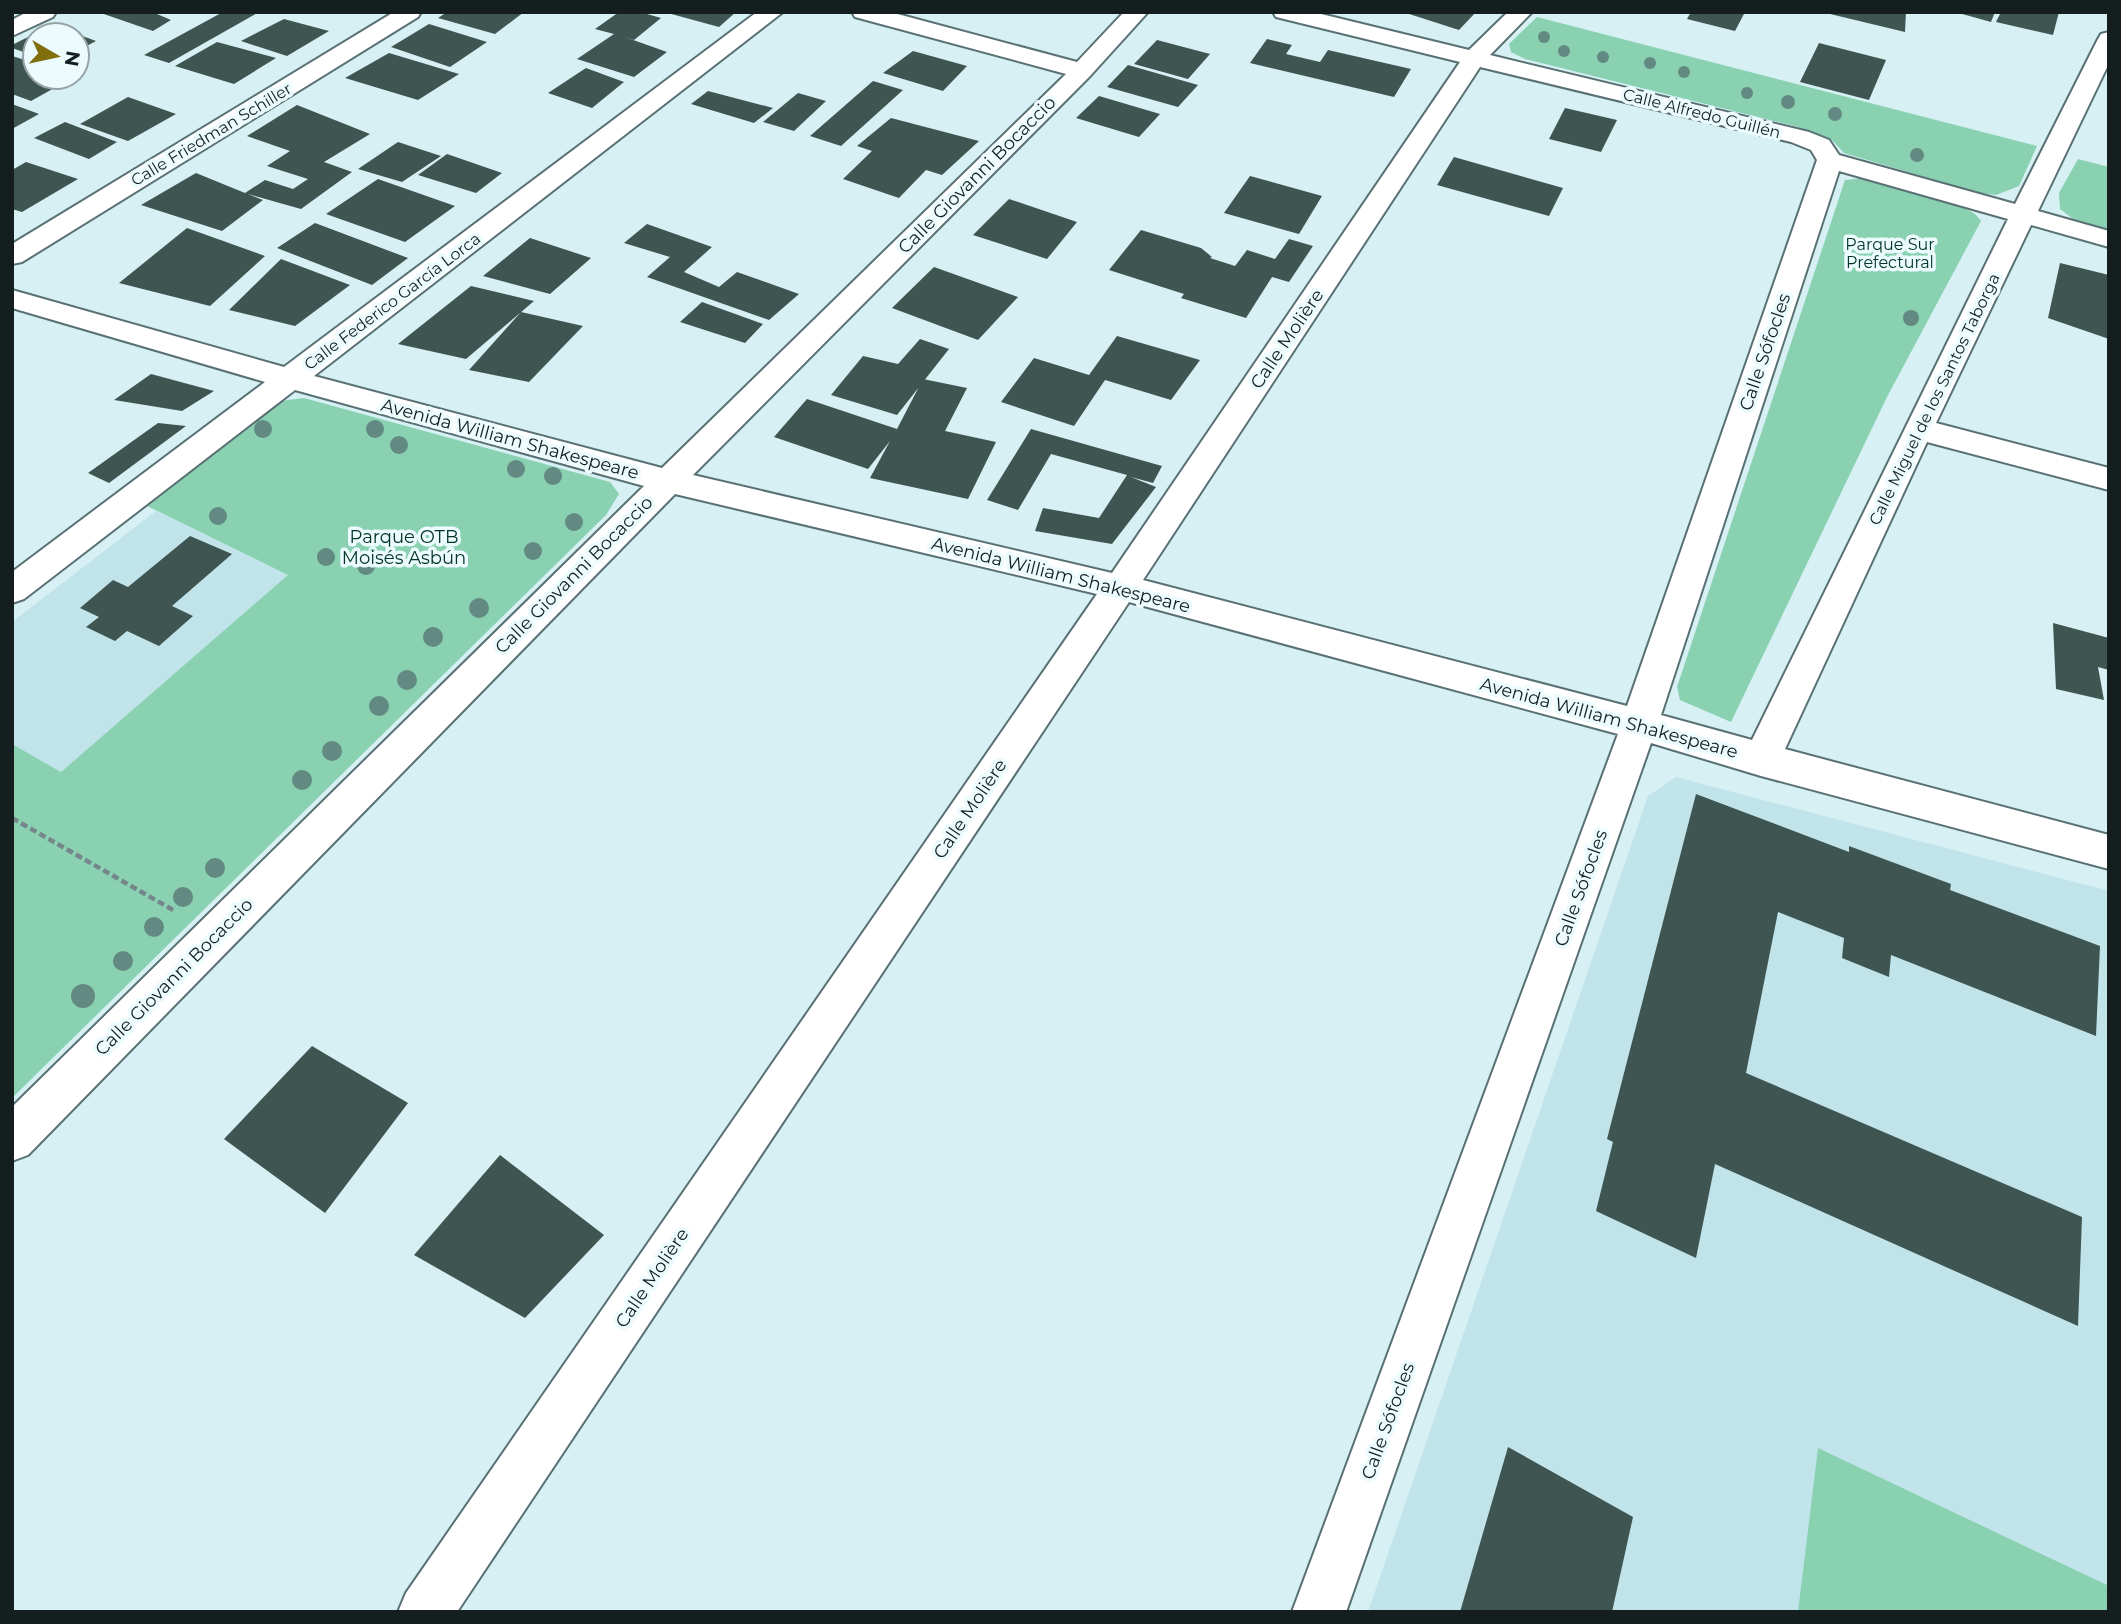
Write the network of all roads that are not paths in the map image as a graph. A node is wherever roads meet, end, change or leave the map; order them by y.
1 (44, 12) edge
2 (410, 12) edge
3 (772, 12) edge
4 (863, 12) edge
5 (1137, 12) edge
6 (1284, 12) edge
7 (1521, 12) edge
8 (12, 29) edge
9 (2109, 39) edge
10 (1475, 57) junction
11 (1083, 71) junction
12 (1830, 160) junction
13 (2023, 214) junction
14 (2109, 239) edge
15 (12, 256) edge
16 (12, 299) edge
17 (289, 379) junction
18 (1919, 429) junction
19 (2109, 479) edge
20 (668, 481) junction
21 (1120, 588) junction
22 (12, 590) edge
23 (1640, 723) junction
24 (1761, 760) junction
25 (2109, 852) edge
26 (12, 1139) edge
27 (425, 1612) edge
28 (1319, 1612) edge

1 - 8 street
2 - 15 street, Calle Friedman Schiller
3 - 17 street, Calle Federico García Lorca
4 - 11 street
5 - 11 street, Calle Giovanni Bocaccio
6 - 10 street, Calle Alfredo Guillén
7 - 10 street, Calle Molière
9 - 13 street, Calle Miguel de los Santos Taborga
10 - 12 street, Calle Alfredo Guillén
10 - 21 street, Calle Molière
11 - 20 street, Calle Giovanni Bocaccio
12 - 13 street, Calle Alfredo Guillén
12 - 23 street, Calle Sófocles
13 - 14 street, Calle Alfredo Guillén
13 - 18 street, Calle Miguel de los Santos Taborga
16 - 17 street, Avenida William Shakespeare
17 - 20 street, Avenida William Shakespeare
17 - 22 street, Calle Federico García Lorca
18 - 19 street
18 - 24 street, Calle Miguel de los Santos Taborga
20 - 21 street, Avenida William Shakespeare
20 - 26 street, Calle Giovanni Bocaccio
21 - 23 street, Avenida William Shakespeare
21 - 27 street, Calle Molière
23 - 24 street, Avenida William Shakespeare
23 - 28 street, Calle Sófocles
24 - 25 street, Avenida William Shakespeare

